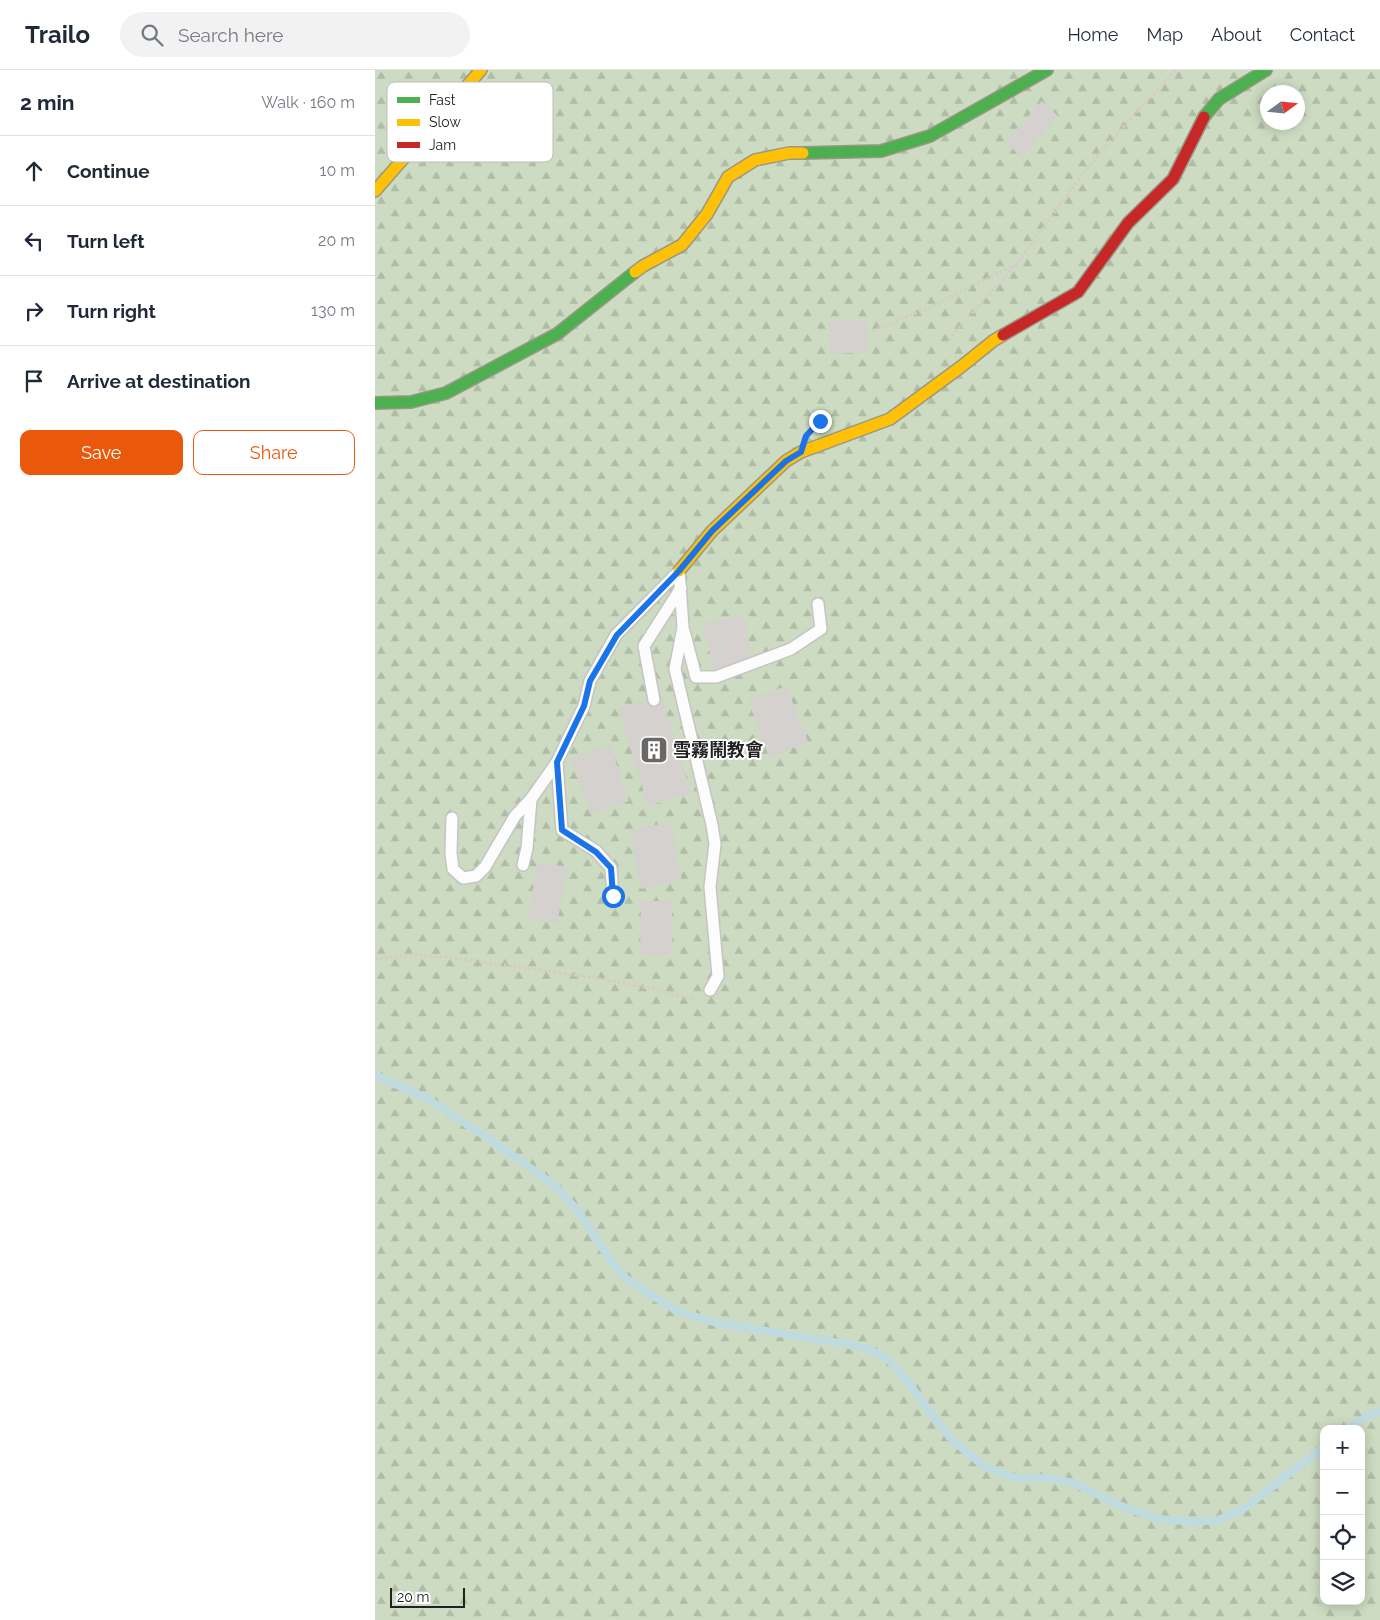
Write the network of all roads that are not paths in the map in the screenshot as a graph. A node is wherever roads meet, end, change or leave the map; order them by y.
1 (481, 70) edge
2 (1047, 70) edge
3 (1266, 70) edge
4 (470, 82) edge
5 (400, 162) edge
6 (375, 191) edge
7 (375, 403) edge
8 (679, 571) junction
9 (681, 588) junction
10 (818, 604) dead end
11 (683, 627) junction
12 (654, 700) dead end
13 (557, 762) junction
14 (531, 799) junction
15 (452, 818) dead end
16 (523, 865) dead end
17 (613, 896) dead end
18 (710, 990) road end

1 - 4 street
2 - 7 street
3 - 8 street
5 - 6 street
8 - 9 lane
8 - 13 lane
9 - 11 lane
9 - 12 lane
10 - 11 lane
11 - 18 lane
13 - 14 lane
13 - 17 lane
14 - 15 lane
14 - 16 lane

